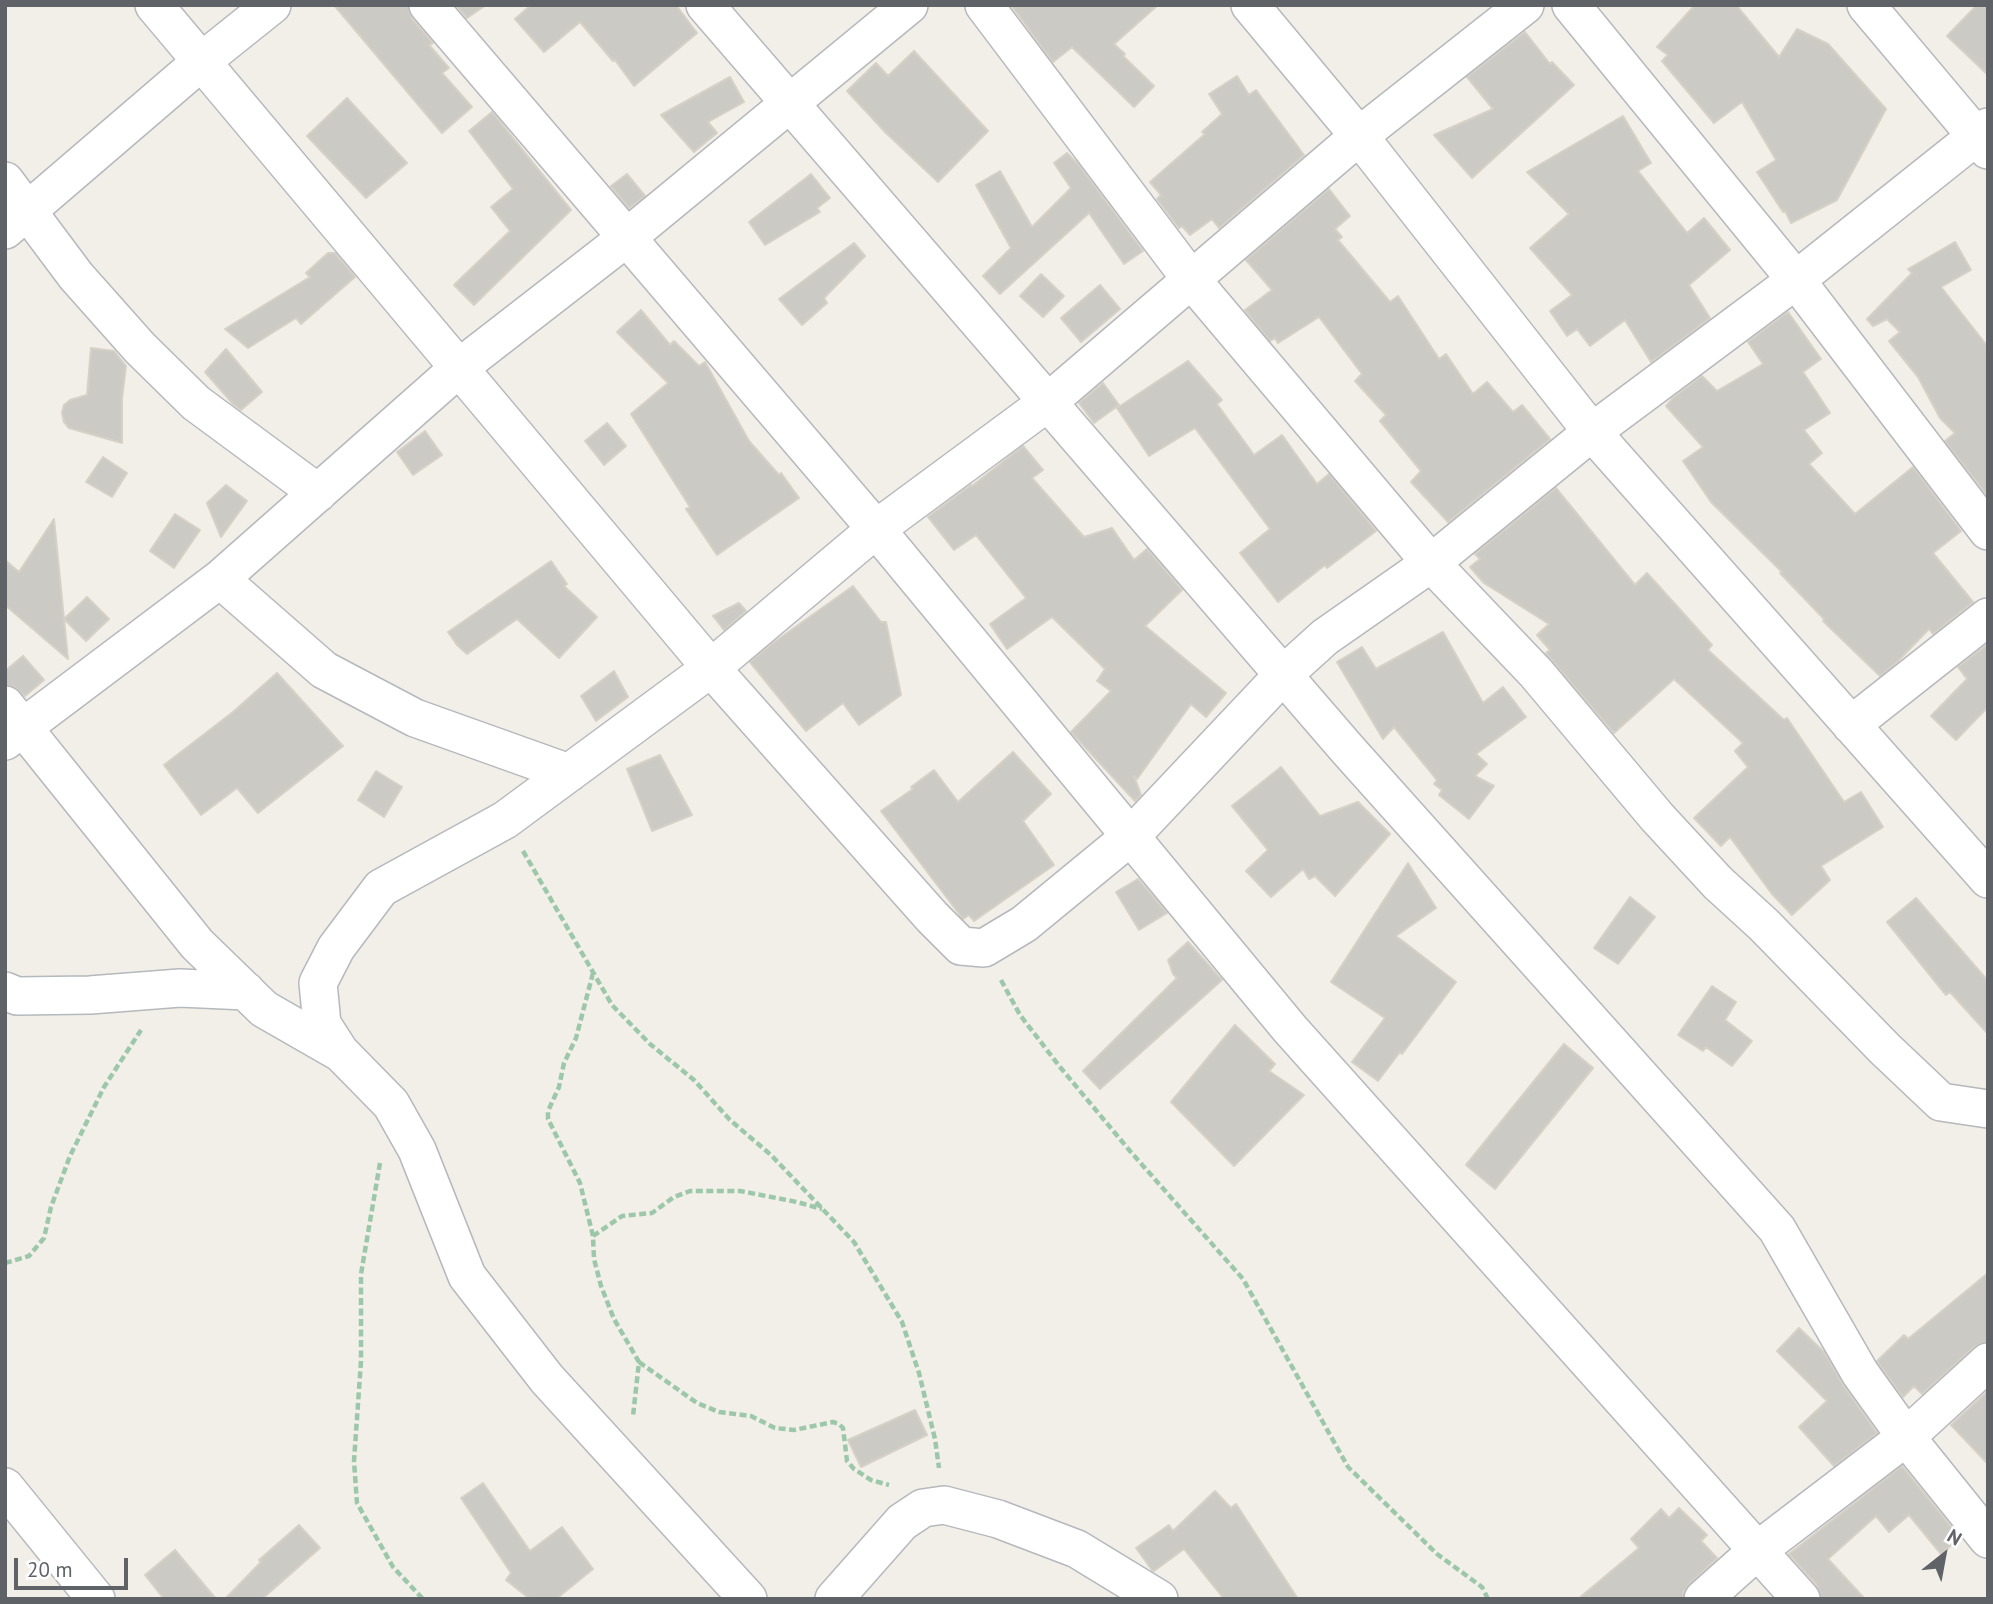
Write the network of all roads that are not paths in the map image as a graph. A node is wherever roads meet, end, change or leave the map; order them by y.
1 (153, 5) edge
2 (272, 5) edge
3 (428, 5) edge
4 (705, 5) edge
5 (909, 5) edge
6 (984, 5) edge
7 (1250, 5) edge
8 (1525, 5) edge
9 (1571, 5) edge
10 (1866, 5) edge
11 (202, 61) junction
12 (790, 104) junction
13 (1359, 136) junction
14 (1984, 138) edge
15 (5, 181) edge
16 (17, 220) edge
17 (625, 239) junction
18 (1190, 278) junction
19 (1796, 280) junction
20 (460, 367) junction
21 (1048, 402) junction
22 (1592, 432) junction
23 (318, 493) junction
24 (876, 529) junction
25 (1988, 531) edge
26 (1432, 563) junction
27 (220, 579) junction
28 (1988, 617) edge
29 (711, 668) junction
30 (1283, 675) junction
31 (11, 724) edge
32 (1851, 725) junction
33 (569, 773) junction
34 (1131, 836) junction
35 (1988, 879) edge
36 (5, 991) edge
37 (246, 991) junction
38 (340, 1052) junction
39 (1988, 1110) edge
40 (1988, 1362) edge
41 (1906, 1437) junction
42 (5, 1487) edge
43 (1988, 1539) edge
44 (1758, 1550) junction
45 (96, 1599) edge
46 (748, 1599) edge
47 (834, 1599) edge
48 (1159, 1599) edge
49 (1703, 1599) edge
50 (1801, 1599) edge

1 - 11 street
2 - 11 street
3 - 17 street
4 - 12 street
5 - 12 street
6 - 18 street
7 - 13 street
8 - 13 street
9 - 19 street
10 - 14 street
11 - 16 street
11 - 20 street
12 - 17 street
12 - 21 street
13 - 18 street
13 - 22 street
14 - 19 street
15 - 16 street
16 - 23 street
17 - 20 street
17 - 24 street
18 - 21 street
18 - 26 street
19 - 22 street
19 - 25 street
20 - 23 street
20 - 29 street
21 - 24 street
21 - 30 street
22 - 26 street
22 - 32 street
23 - 27 street
24 - 29 street
24 - 34 street
26 - 30 street
26 - 39 street
27 - 31 street
27 - 33 street
28 - 32 street
29 - 33 street
29 - 34 street
30 - 34 street
30 - 41 street
31 - 37 street
32 - 35 street
33 - 38 street
34 - 44 street
36 - 37 street
37 - 38 street
38 - 46 street
40 - 41 street
41 - 43 street
41 - 44 street
42 - 45 street
44 - 49 street
44 - 50 street
47 - 48 street

